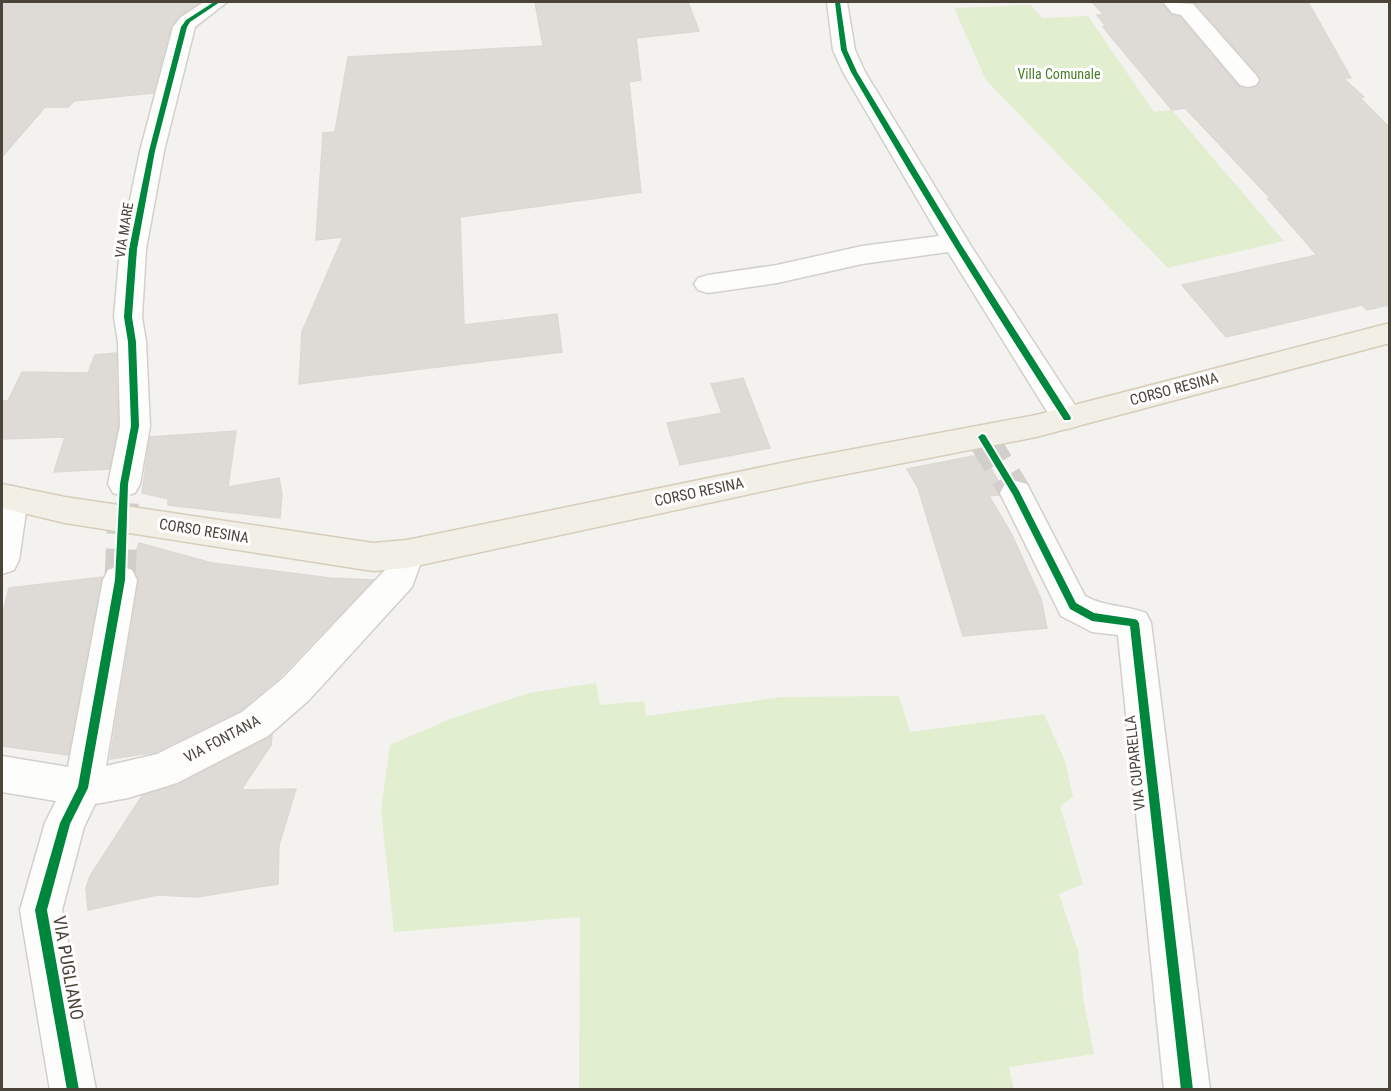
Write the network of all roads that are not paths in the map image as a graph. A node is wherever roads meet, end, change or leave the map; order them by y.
1 (217, 2) edge
2 (837, 2) edge
3 (1173, 2) edge
4 (1248, 80) dead end
5 (957, 242) junction
6 (708, 284) dead end
7 (1389, 333) edge
8 (1067, 418) junction
9 (124, 484) tunnel mouth
10 (1016, 494) tunnel mouth
11 (7, 497) edge
12 (407, 554) junction
13 (2, 560) edge
14 (120, 580) tunnel mouth
15 (2, 774) edge
16 (83, 788) junction
17 (73, 1089) edge
18 (1187, 1089) edge

1 - 9 street, VIA MARE
2 - 5 street
3 - 4 street
5 - 6 street
5 - 8 street
7 - 8 main road, CORSO RESINA
8 - 12 main road, CORSO RESINA
10 - 18 street, VIA CUPARELLA
11 - 12 main road, CORSO RESINA
11 - 13 street
12 - 16 street, VIA FONTANA
14 - 16 street, VIA PUGLIANO
15 - 16 street, VIA FONTANA
16 - 17 street, VIA PUGLIANO

